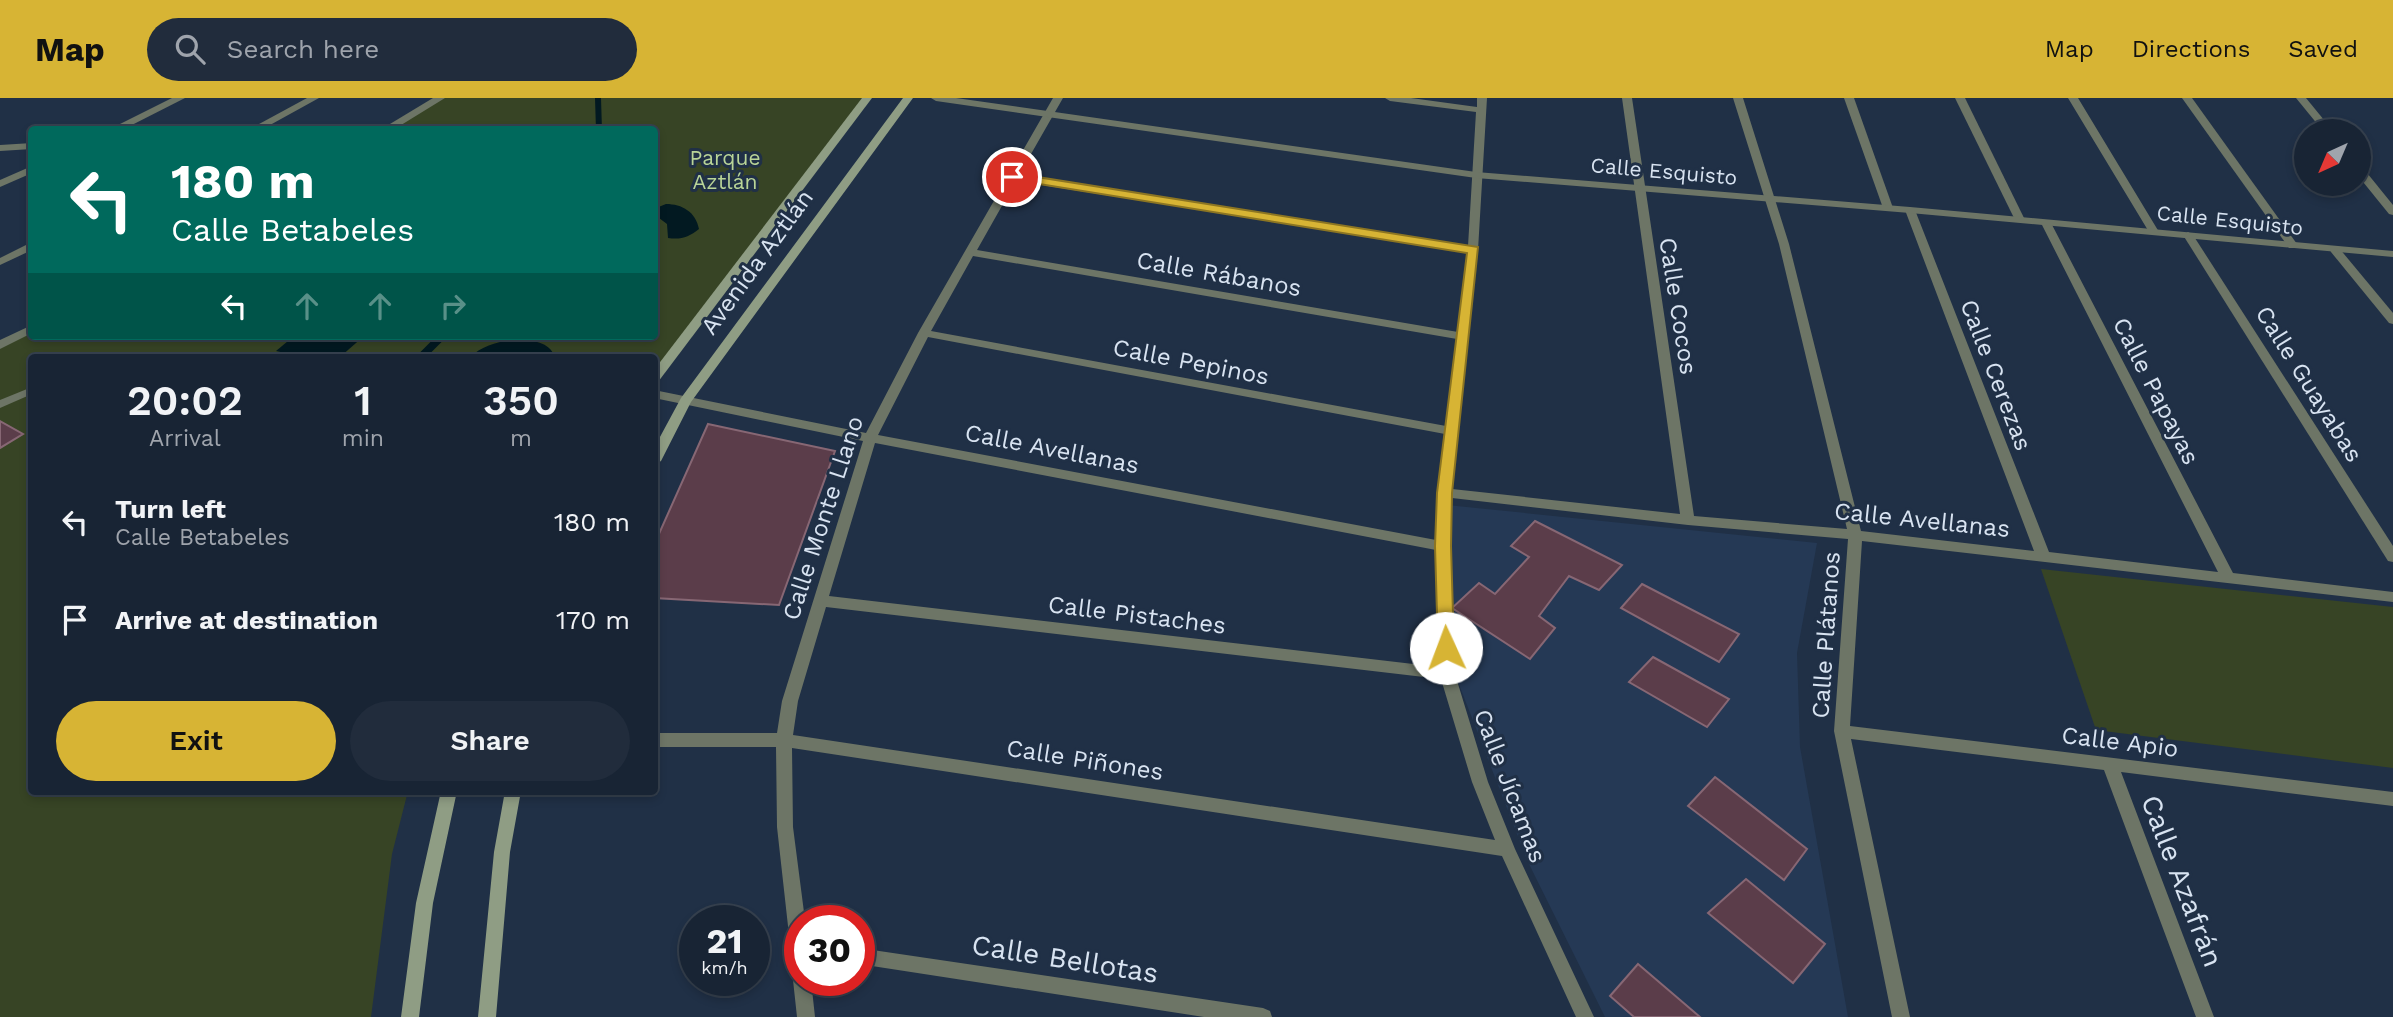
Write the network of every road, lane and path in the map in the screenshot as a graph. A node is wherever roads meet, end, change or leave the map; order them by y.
1 (180, 98) edge
2 (314, 98) edge
3 (440, 98) edge
4 (867, 98) edge
5 (908, 98) edge
6 (936, 98) edge
7 (1058, 98) edge
8 (1390, 98) edge
9 (1627, 98) edge
10 (1738, 98) edge
11 (1849, 98) edge
12 (1960, 98) edge
13 (2073, 98) edge
14 (2187, 98) edge
15 (2301, 98) edge
16 (1481, 104) edge
17 (1046, 116) junction
18 (2318, 119) edge
19 (121, 126) edge
20 (261, 126) edge
21 (392, 126) edge
22 (28, 146) edge
23 (0, 148) edge
24 (28, 171) edge
25 (1476, 175) junction
26 (1012, 177) junction
27 (0, 184) edge
28 (2371, 185) edge
29 (1638, 189) junction
30 (1769, 199) junction
31 (1888, 208) junction
32 (1910, 210) junction
33 (2393, 212) edge
34 (2020, 220) junction
35 (2046, 223) junction
36 (2154, 232) junction
37 (2188, 235) junction
38 (2293, 246) junction
39 (28, 247) edge
40 (1473, 250) junction
41 (2335, 250) junction
42 (969, 252) junction
43 (2393, 254) edge
44 (0, 261) edge
45 (2393, 320) edge
46 (28, 330) edge
47 (925, 333) junction
48 (1461, 336) junction
49 (0, 345) edge
50 (658, 374) edge
51 (28, 392) edge
52 (658, 395) edge
53 (685, 401) junction
54 (0, 404) edge
55 (1450, 431) junction
56 (870, 438) junction
57 (658, 453) edge
58 (1445, 493) junction
59 (1688, 520) junction
60 (1855, 535) junction
61 (1443, 546) junction
62 (2043, 556) junction
63 (2393, 557) edge
64 (2228, 578) junction
65 (2393, 597) edge
66 (821, 601) junction
67 (1447, 674) junction
68 (1842, 730) junction
69 (658, 740) edge
70 (783, 740) junction
71 (2110, 764) junction
72 (448, 795) edge
73 (512, 795) edge
74 (2393, 799) edge
75 (1507, 849) junction
76 (794, 905) edge
77 (875, 958) edge
78 (804, 996) edge
79 (410, 1017) edge
80 (487, 1017) edge
81 (806, 1017) edge
82 (1263, 1017) edge
83 (1585, 1017) edge
84 (1901, 1017) edge
85 (2205, 1017) edge

1 - 19 street
2 - 20 street
3 - 21 street
4 - 50 main road, Avenida Aztlán
5 - 53 main road, Avenida Aztlán
6 - 17 street, Calle Esquisto
7 - 17 street, Calle Monte Llano
8 - 16 street
9 - 29 street, Calle Cocos
10 - 30 street, Calle Plátanos
11 - 31 street
12 - 34 street
13 - 36 street
14 - 38 street
15 - 18 street
16 - 25 street, Calle Jícamas
17 - 25 street, Calle Esquisto
17 - 26 street, Calle Monte Llano
22 - 23 street
24 - 27 street
25 - 29 street, Calle Esquisto
25 - 40 street, Calle Jícamas
26 - 40 street
26 - 42 street, Calle Monte Llano
28 - 33 street
29 - 30 street, Calle Esquisto
29 - 59 street, Calle Cocos
30 - 31 street, Calle Esquisto
30 - 60 street, Calle Plátanos
31 - 32 street, Calle Esquisto
32 - 34 street, Calle Esquisto
32 - 62 street, Calle Cerezas
34 - 35 street, Calle Esquisto
35 - 36 street, Calle Esquisto
35 - 64 street, Calle Papayas
36 - 37 street, Calle Esquisto
37 - 38 street, Calle Esquisto
37 - 63 street, Calle Guayabas
38 - 41 street, Calle Esquisto
39 - 44 street
40 - 48 street, Calle Jícamas
41 - 43 street, Calle Esquisto
41 - 45 street
42 - 47 street, Calle Monte Llano
42 - 48 street, Calle Rábanos
46 - 49 street
47 - 55 street, Calle Pepinos
47 - 56 street, Calle Monte Llano
48 - 55 street, Calle Jícamas
51 - 54 lane
52 - 53 street, Calle Avellanas
53 - 56 street, Calle Avellanas
53 - 57 main road, Avenida Aztlán
55 - 58 street, Calle Jícamas
56 - 61 street, Calle Avellanas
56 - 66 street, Calle Monte Llano
58 - 59 street, Calle Avellanas
58 - 61 street, Calle Jícamas
59 - 60 street, Calle Avellanas
60 - 62 street, Calle Avellanas
60 - 68 street, Calle Plátanos
61 - 67 street, Calle Jícamas
62 - 64 street, Calle Avellanas
64 - 65 street, Calle Avellanas
66 - 67 street, Calle Pistaches
66 - 70 street, Calle Monte Llano
67 - 75 street, Calle Jícamas
68 - 71 street, Calle Apio
68 - 84 street, Calle Plátanos
69 - 70 street, Calle Piñones
70 - 75 street, Calle Piñones
70 - 76 street, Calle Monte Llano
71 - 74 street, Calle Apio
71 - 85 street, Calle Azafrán
72 - 79 main road
73 - 80 main road
75 - 83 street, Calle Jícamas
77 - 82 street, Calle Bellotas
78 - 81 street

